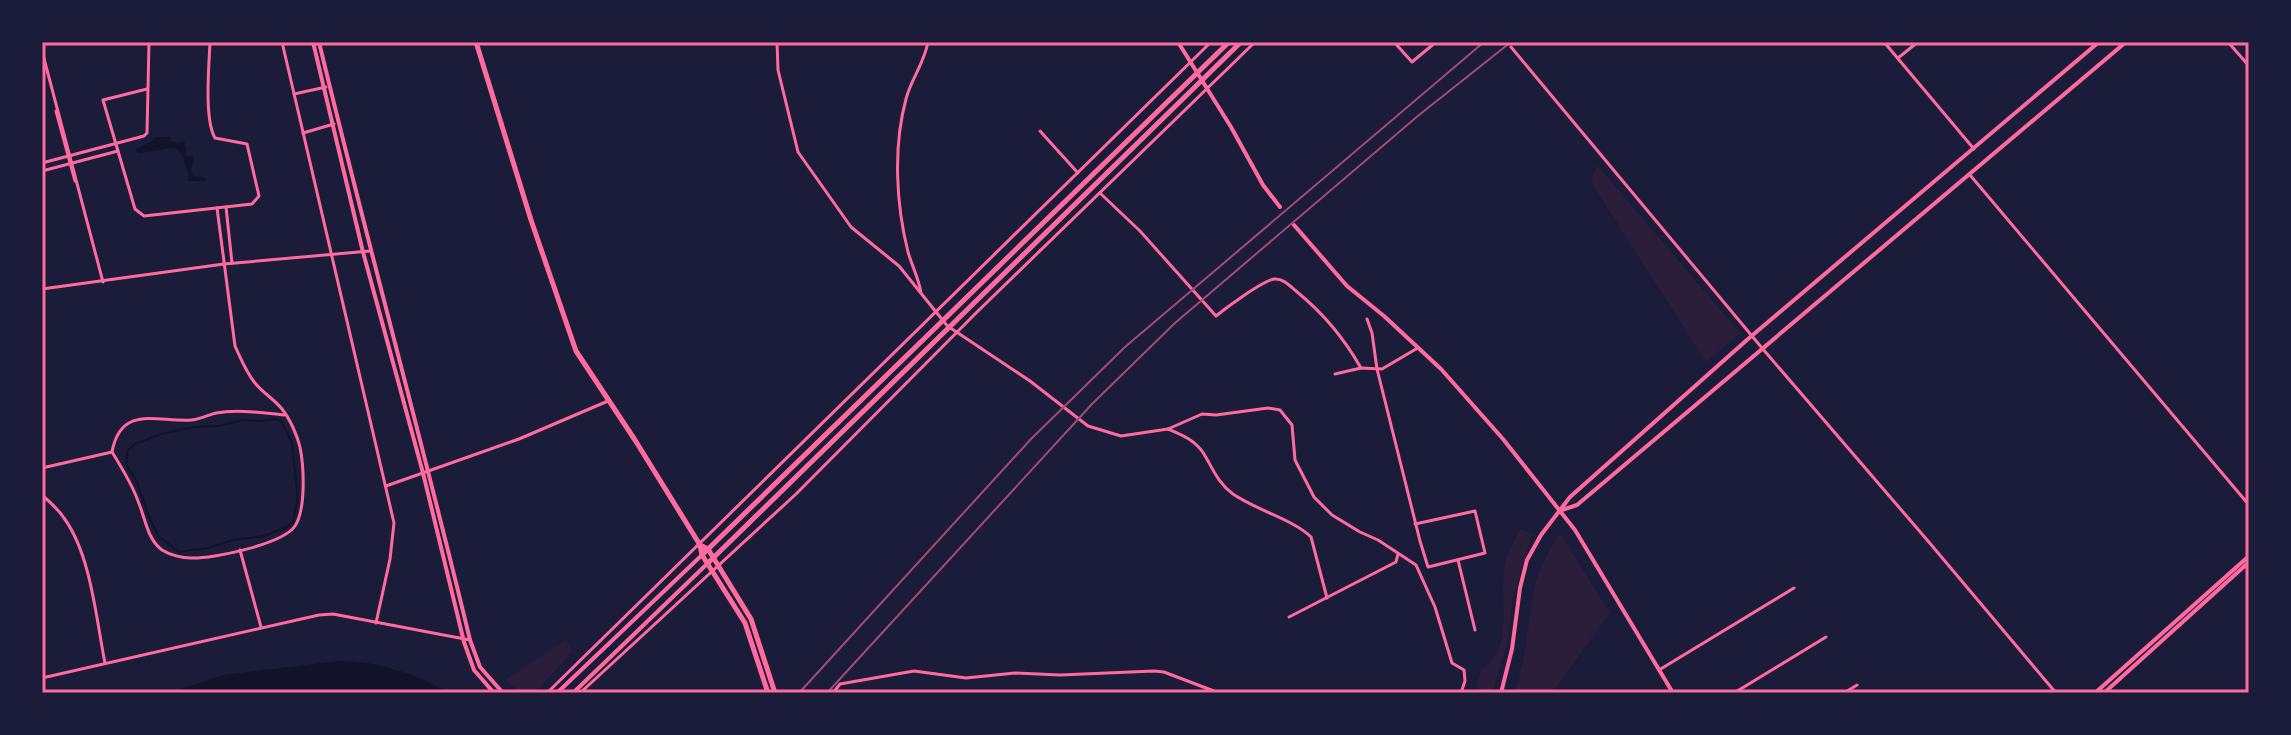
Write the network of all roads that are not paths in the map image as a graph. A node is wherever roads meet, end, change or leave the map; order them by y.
1 (149, 42) edge
2 (210, 42) edge
3 (282, 42) edge
4 (313, 42) edge
5 (319, 42) edge
6 (476, 42) edge
7 (777, 42) edge
8 (928, 42) edge
9 (1178, 42) edge
10 (1211, 42) edge
11 (1229, 42) edge
12 (1241, 42) edge
13 (1255, 42) edge
14 (1394, 42) edge
15 (1436, 42) edge
16 (1506, 42) edge
17 (1884, 42) edge
18 (1918, 42) edge
19 (2099, 42) edge
20 (2126, 42) edge
21 (2228, 42) edge
22 (42, 52) edge
23 (1898, 58) junction
24 (1190, 63) junction
25 (2249, 66) edge
26 (1197, 73) junction
27 (1201, 80) junction
28 (327, 87) junction
29 (147, 89) junction
30 (1207, 89) junction
31 (294, 94) junction
32 (339, 122) junction
33 (332, 124) junction
34 (1040, 131) dead end
35 (303, 133) junction
36 (116, 144) junction
37 (1974, 149) junction
38 (118, 151) junction
39 (68, 156) junction
40 (42, 163) edge
41 (70, 163) junction
42 (42, 171) edge
43 (1078, 173) junction
44 (1970, 175) junction
45 (1101, 194) junction
46 (226, 207) junction
47 (1280, 207) dead end
48 (217, 208) junction
49 (1294, 225) dead end
50 (366, 252) junction
51 (332, 255) junction
52 (232, 263) junction
53 (224, 264) junction
54 (103, 282) junction
55 (42, 289) edge
56 (921, 293) junction
57 (936, 311) junction
58 (1367, 319) dead end
59 (944, 321) junction
60 (949, 328) junction
61 (957, 333) junction
62 (1753, 336) junction
63 (1418, 348) junction
64 (1762, 348) junction
65 (1361, 368) junction
66 (1377, 369) junction
67 (1335, 374) dead end
68 (608, 401) junction
69 (286, 415) junction
70 (1168, 429) junction
71 (112, 452) junction
72 (42, 468) edge
73 (426, 473) junction
74 (386, 486) junction
75 (42, 495) edge
76 (2249, 505) edge
77 (1559, 511) junction
78 (1415, 524) junction
79 (700, 545) junction
80 (708, 549) junction
81 (240, 550) junction
82 (1398, 554) junction
83 (702, 555) junction
84 (2249, 556) edge
85 (714, 557) junction
86 (1458, 560) junction
87 (2249, 562) edge
88 (708, 563) junction
89 (718, 565) junction
90 (712, 571) junction
91 (1794, 588) dead end
92 (1327, 598) junction
93 (1289, 617) dead end
94 (376, 623) junction
95 (262, 628) junction
96 (1475, 630) dead end
97 (1826, 637) dead end
98 (463, 639) junction
99 (470, 640) junction
100 (105, 663) junction
101 (1659, 670) junction
102 (42, 678) edge
103 (1857, 685) dead end
104 (494, 691) edge
105 (503, 693) edge
106 (547, 693) edge
107 (557, 693) edge
108 (573, 693) edge
109 (580, 693) edge
110 (768, 693) edge
111 (775, 693) edge
112 (833, 693) edge
113 (1219, 693) edge
114 (1461, 693) edge
115 (1501, 693) edge
116 (1673, 693) edge
117 (1734, 693) edge
118 (1844, 693) edge
119 (2056, 693) edge
120 (2095, 693) edge
121 (2104, 693) edge

1 - 29 street
2 - 46 street
3 - 31 street
4 - 28 main road
5 - 28 main road
6 - 68 highway
7 - 56 street
8 - 56 street
9 - 24 main road
10 - 24 street
11 - 26 highway
12 - 27 highway
13 - 30 street
14 - 15 street
16 - 62 street
17 - 23 street
18 - 23 street
19 - 37 main road
20 - 44 main road
21 - 25 street
22 - 39 street
23 - 37 street
24 - 26 main road
24 - 43 street
26 - 27 main road
26 - 59 highway
27 - 30 main road
27 - 60 highway
28 - 31 street
28 - 32 main road
28 - 33 main road
29 - 36 street
29 - 36 street
30 - 45 street
30 - 47 main road
31 - 35 street
32 - 33 street
32 - 50 main road
33 - 35 street
33 - 50 main road
34 - 43 street
35 - 51 street
36 - 38 street
36 - 39 street
37 - 62 main road
38 - 41 street
38 - 48 street
39 - 40 street
39 - 41 street
41 - 42 street
41 - 54 street
43 - 57 street
44 - 64 main road
44 - 76 street
45 - 61 street
45 - 65 street
46 - 48 street
46 - 52 street
48 - 53 street
49 - 63 main road
50 - 51 street
50 - 73 main road
51 - 52 street
51 - 74 street
52 - 53 street
53 - 54 street
53 - 69 street
54 - 55 street
56 - 57 street
57 - 59 street
57 - 79 street
58 - 66 street
59 - 60 street
59 - 80 highway
60 - 61 street
60 - 85 highway
61 - 70 street
61 - 89 street
62 - 64 street
62 - 77 main road
63 - 66 street
63 - 77 main road
64 - 77 main road
64 - 119 street
65 - 66 street
65 - 67 street
66 - 78 street
68 - 73 street
68 - 79 highway
69 - 71 street
69 - 81 street
70 - 82 street
70 - 92 street
71 - 72 street
71 - 81 street
73 - 74 street
73 - 98 main road
73 - 99 main road
74 - 94 street
75 - 100 street
77 - 101 main road
77 - 115 main road
78 - 86 street
78 - 86 street
79 - 80 highway
79 - 83 highway
79 - 106 street
80 - 83 highway
80 - 85 highway
81 - 95 street
82 - 92 street
82 - 114 street
83 - 88 highway
83 - 107 main road
84 - 120 main road
85 - 88 highway
85 - 89 highway
86 - 96 street
87 - 121 main road
88 - 90 highway
88 - 108 main road
89 - 90 street
89 - 111 highway
90 - 109 street
90 - 110 highway
91 - 101 street
92 - 93 street
94 - 95 street
94 - 98 street
95 - 100 street
97 - 117 street
98 - 99 street
98 - 104 main road
99 - 104 main road
100 - 102 street
101 - 116 main road
103 - 118 street
104 - 105 main road
112 - 113 street

